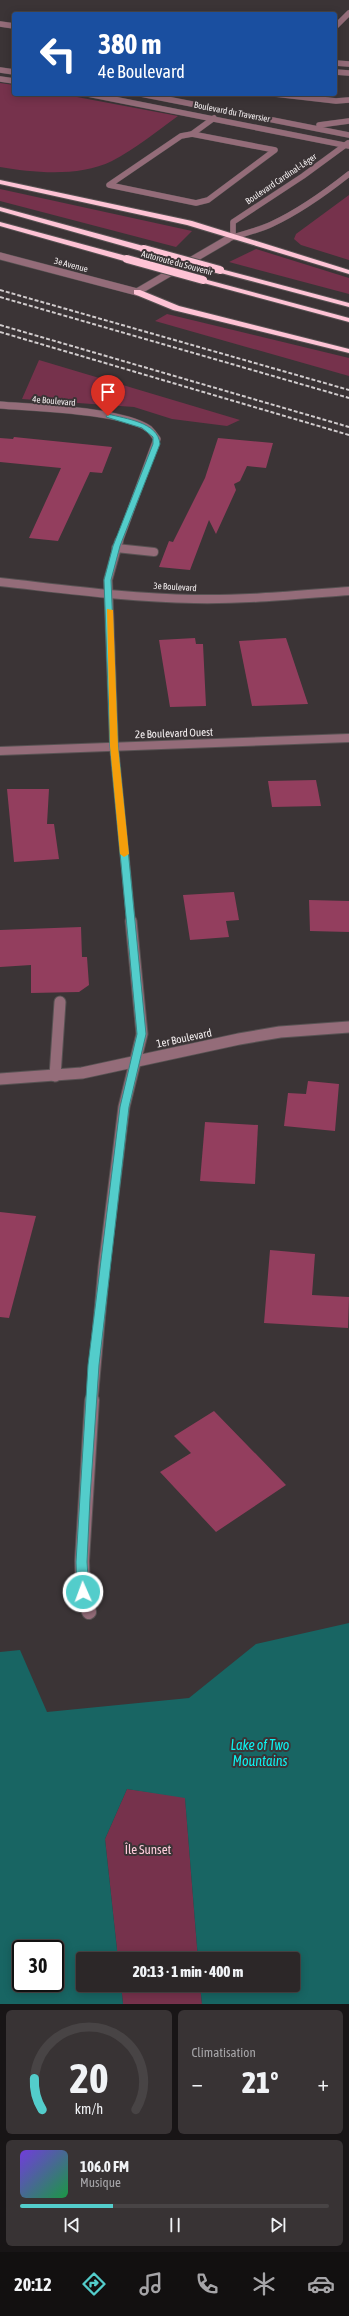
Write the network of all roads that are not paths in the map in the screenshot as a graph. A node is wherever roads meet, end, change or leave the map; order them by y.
1 (349, 13) edge
2 (0, 24) edge
3 (337, 25) edge
4 (12, 26) edge
5 (337, 63) edge
6 (349, 64) edge
7 (0, 70) edge
8 (12, 72) edge
9 (337, 72) edge
10 (349, 73) edge
11 (0, 79) edge
12 (12, 81) edge
13 (98, 96) edge
14 (152, 96) edge
15 (167, 96) edge
16 (292, 96) edge
17 (164, 98) junction
18 (349, 100) edge
19 (214, 118) junction
20 (349, 121) edge
21 (309, 126) junction
22 (192, 134) junction
23 (349, 135) edge
24 (348, 144) edge
25 (349, 174) edge
26 (0, 182) edge
27 (0, 209) edge
28 (0, 224) edge
29 (232, 236) junction
30 (0, 256) edge
31 (349, 272) edge
32 (137, 292) junction
33 (349, 305) edge
34 (349, 320) edge
35 (349, 351) edge
36 (0, 405) edge
37 (116, 548) junction
38 (154, 552) dead end
39 (0, 582) edge
40 (349, 591) edge
41 (108, 593) junction
42 (349, 738) edge
43 (114, 746) junction
44 (0, 751) edge
45 (60, 1002) dead end
46 (349, 1027) edge
47 (135, 1061) junction
48 (56, 1076) junction
49 (0, 1079) edge
50 (89, 1612) dead end

1 - 3 street
2 - 4 street
5 - 6 street
7 - 8 street
9 - 10 street
11 - 12 street
13 - 19 street, Boulevard du Traversier
14 - 17 street, Boulevard du Traversier
15 - 17 street
16 - 18 street
17 - 21 street, Boulevard du Traversier
19 - 22 street
19 - 24 street, Boulevard du Traversier
20 - 21 street
21 - 23 street, Boulevard du Traversier
22 - 22 street
24 - 29 street, Boulevard Cardinal-Léger
25 - 29 street
26 - 29 highway
27 - 33 highway, Autoroute du Souvenir, bridge
28 - 34 highway, Autoroute du Souvenir, bridge
29 - 31 highway
29 - 32 street
30 - 32 street, 3e Avenue
32 - 35 highway
36 - 37 street, 4e Boulevard
37 - 38 street
37 - 41 street
39 - 41 street, 3e Boulevard
40 - 41 street, 3e Boulevard
41 - 43 street
42 - 43 street, 2e Boulevard Ouest
43 - 44 street, 2e Boulevard Ouest
43 - 47 street
45 - 48 street
46 - 47 street, 1er Boulevard
47 - 48 street, 1er Boulevard
47 - 50 street
48 - 49 street, 1er Boulevard

